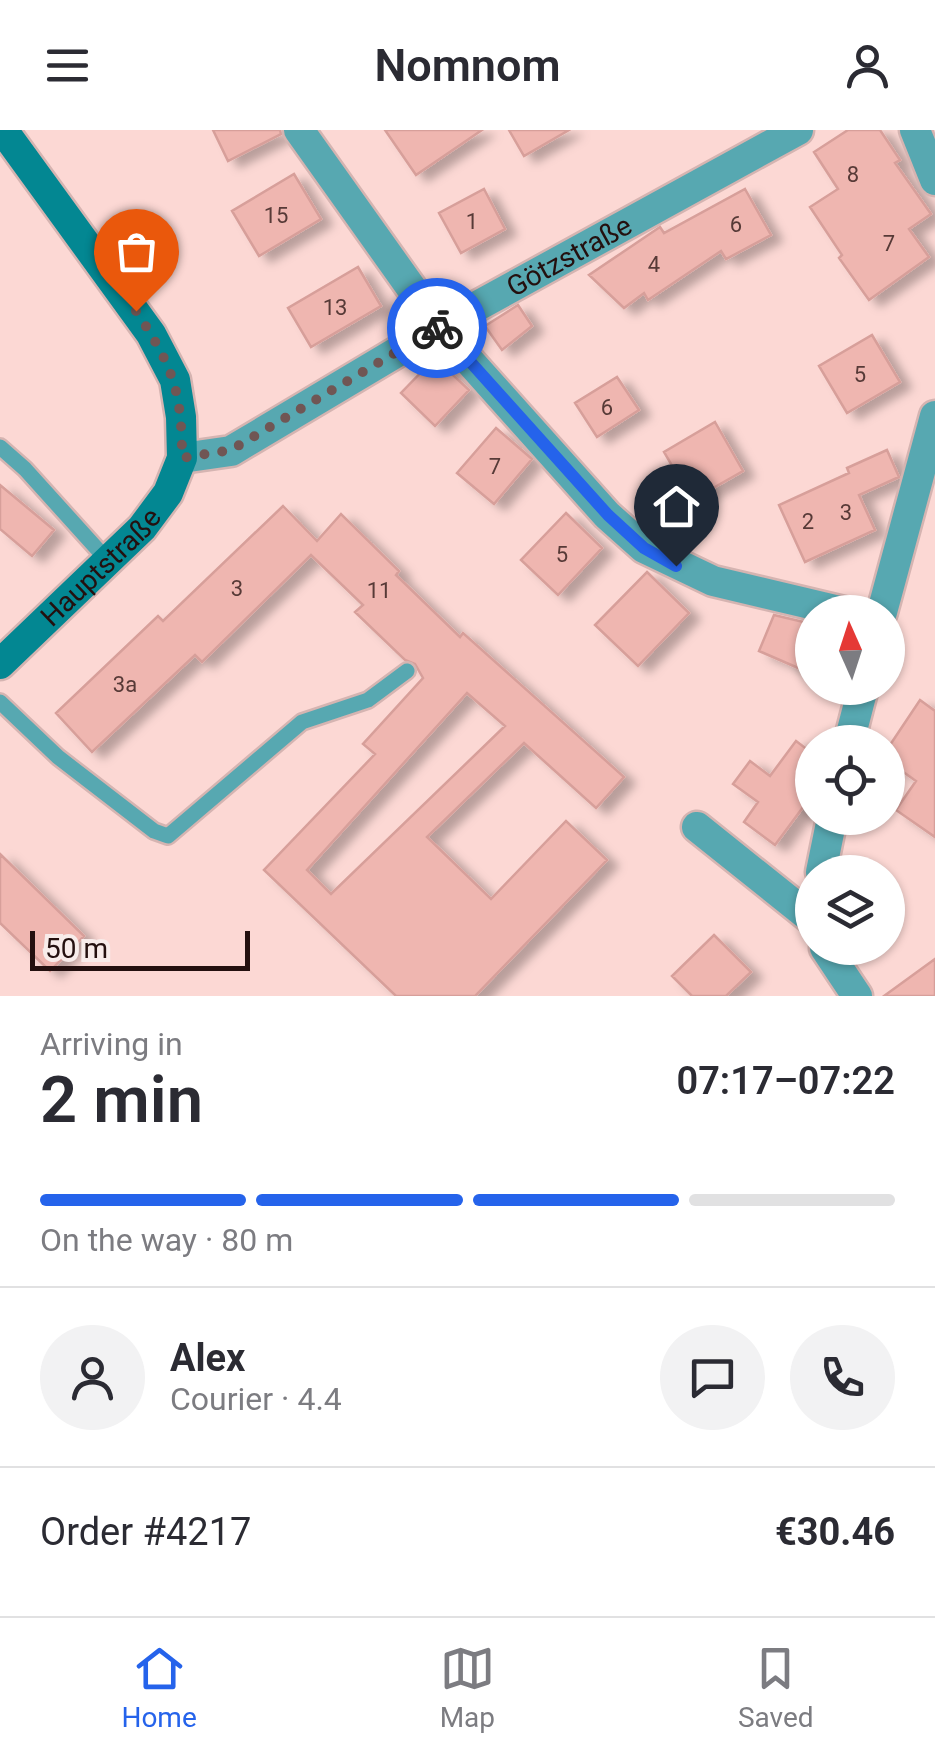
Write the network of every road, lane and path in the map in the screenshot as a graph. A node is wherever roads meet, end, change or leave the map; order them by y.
1 (3, 130) edge
2 (299, 130) edge
3 (798, 130) edge
4 (916, 130) edge
5 (935, 180) edge
6 (439, 327) junction
7 (935, 416) edge
8 (0, 446) edge
9 (182, 458) junction
10 (926, 493) edge
11 (108, 561) junction
12 (888, 595) edge
13 (795, 601) edge
14 (0, 664) edge
15 (407, 671) dead end
16 (0, 702) edge
17 (698, 827) dead end
18 (795, 905) edge
19 (836, 965) edge
20 (857, 996) edge

1 - 9 street
2 - 6 street
3 - 6 street, Götzstraße
4 - 5 street
6 - 9 street, Götzstraße
6 - 13 street
7 - 10 street
8 - 11 lane
9 - 11 street, Hauptstraße
10 - 12 street
11 - 14 street, Hauptstraße
15 - 16 lane
17 - 18 street
19 - 20 street

